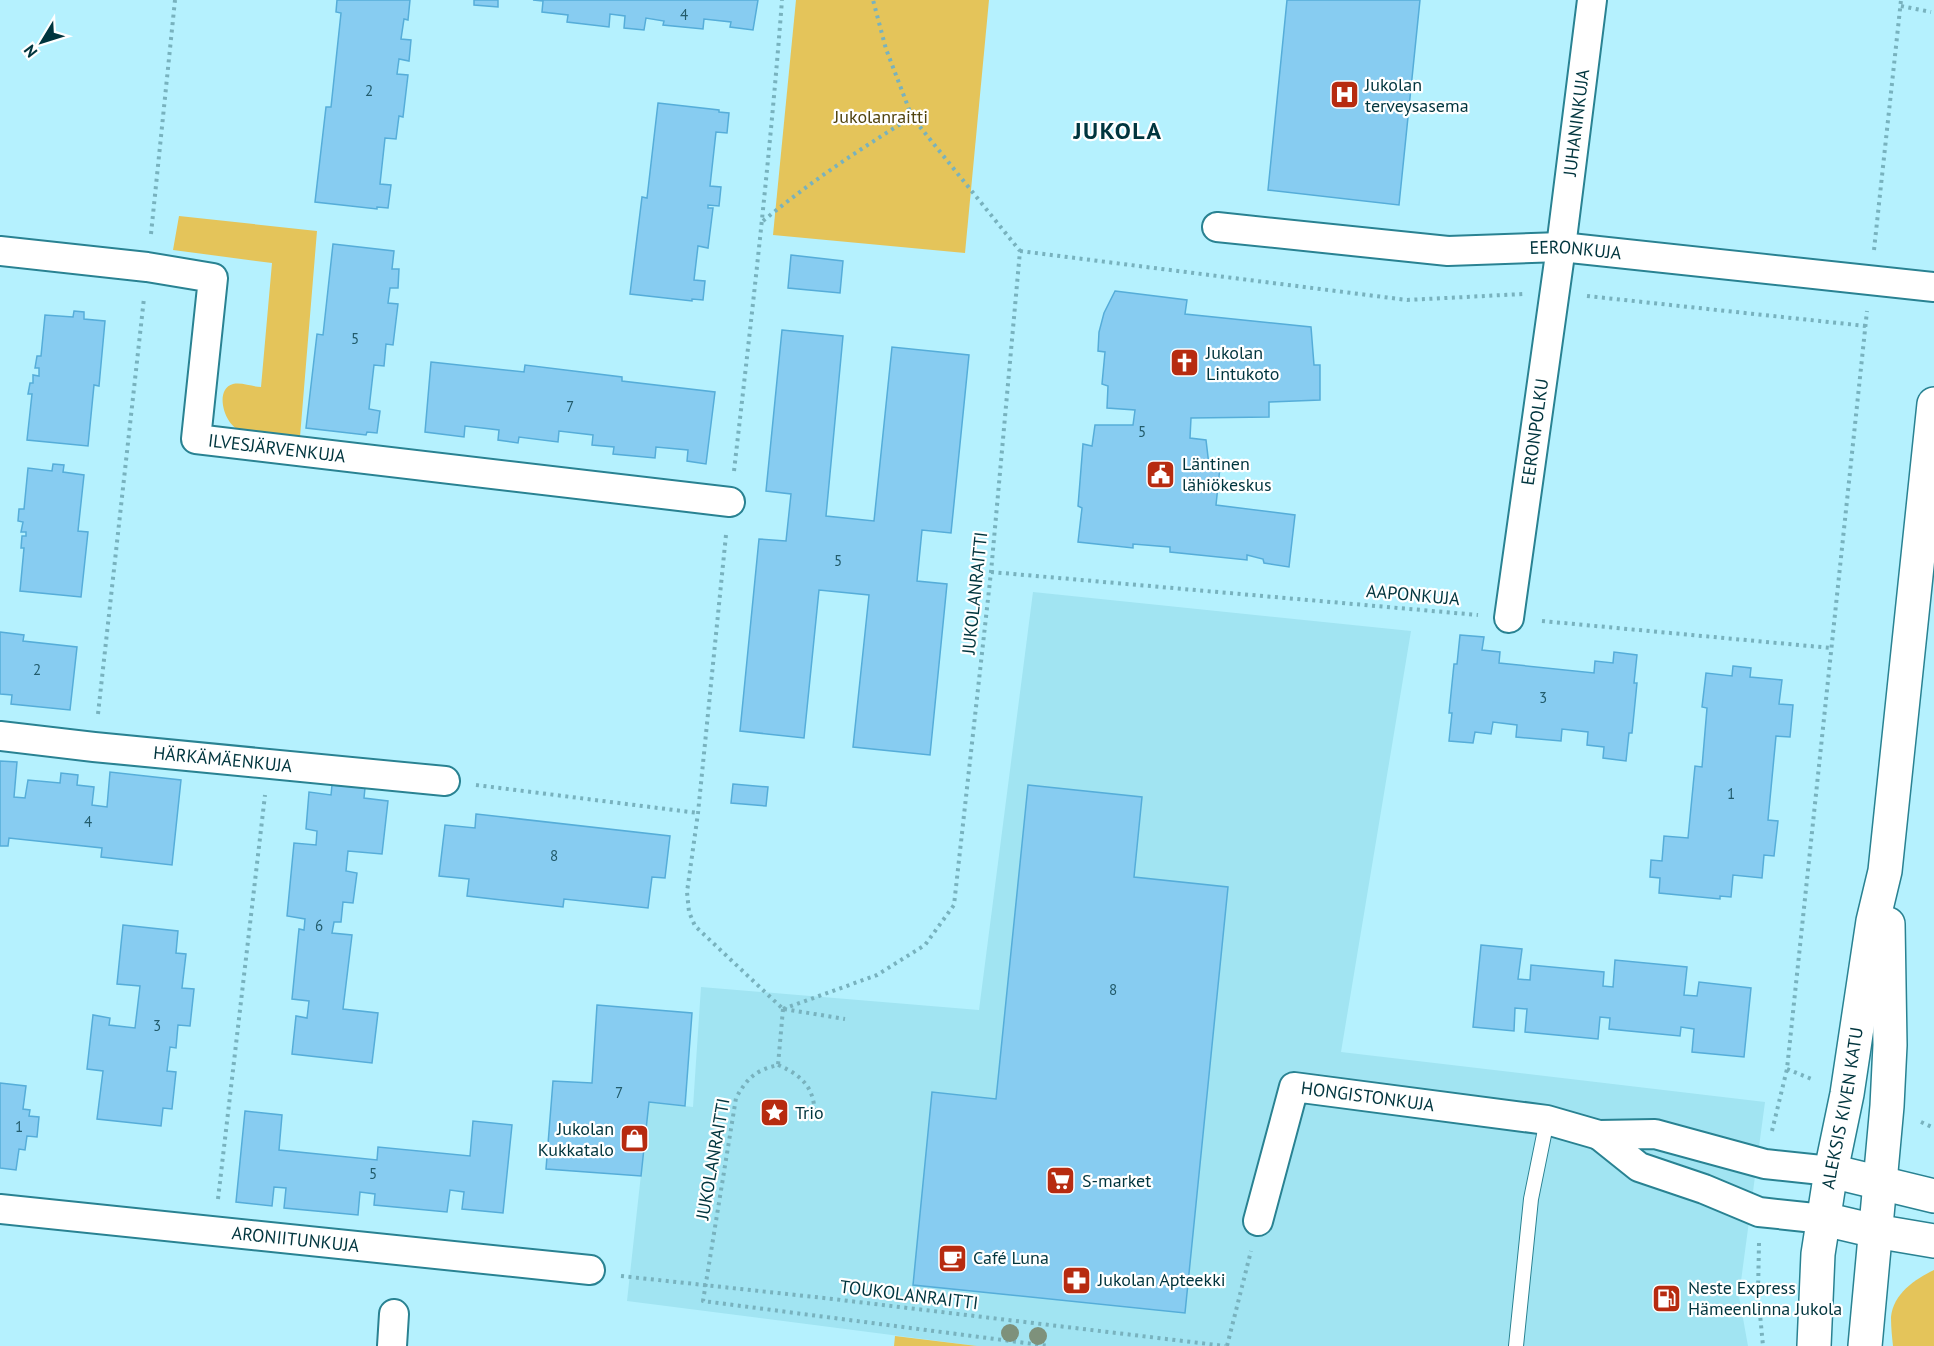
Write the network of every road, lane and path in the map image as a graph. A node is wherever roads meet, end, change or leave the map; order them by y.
1 (174, 0) edge
2 (782, 0) edge
3 (873, 0) edge
4 (1592, 0) edge
5 (1901, 0) edge
6 (1901, 6) junction
7 (1931, 12) dead end
8 (912, 117) junction
9 (763, 222) junction
10 (1217, 227) dead end
11 (1561, 247) junction
12 (0, 251) edge
13 (1020, 251) junction
14 (147, 267) junction
15 (1871, 279) junction
16 (1934, 287) edge
17 (1555, 293) junction
18 (1866, 326) junction
19 (1934, 404) edge
20 (730, 502) junction
21 (991, 572) junction
22 (1509, 618) junction
23 (1831, 648) junction
24 (0, 736) edge
25 (94, 747) junction
26 (268, 764) junction
27 (446, 782) joint
28 (698, 813) junction
29 (1885, 872) junction
30 (783, 1009) junction
31 (845, 1019) dead end
32 (778, 1065) junction
33 (1547, 1120) junction
34 (814, 1121) dead end
35 (1599, 1136) junction
36 (1764, 1164) junction
37 (1831, 1171) junction
38 (1881, 1183) junction
39 (1934, 1196) edge
40 (0, 1209) edge
41 (1759, 1212) junction
42 (1824, 1219) junction
43 (1258, 1221) joint
44 (1875, 1231) junction
45 (215, 1232) junction
46 (1934, 1241) edge
47 (590, 1270) joint
48 (705, 1286) junction
49 (394, 1314) dead end
50 (392, 1346) edge
51 (1049, 1346) edge
52 (1226, 1346) edge
53 (1516, 1346) edge
54 (1763, 1346) edge
55 (1814, 1346) edge
56 (1865, 1346) edge

1 - 14 path
2 - 9 path
3 - 8 path
4 - 11 street, JUHANINKUJA
5 - 6 path
6 - 7 path
6 - 15 path
8 - 9 path
8 - 13 path
9 - 20 path
10 - 11 street, EERONKUJA
11 - 15 street, EERONKUJA
11 - 17 street, EERONPOLKU
12 - 14 street, ILVESJÄRVENKUJA
13 - 17 path
13 - 21 path, JUKOLANRAITTI
14 - 20 street, ILVESJÄRVENKUJA
14 - 25 path
15 - 16 street, EERONKUJA
15 - 18 path
17 - 18 path
17 - 22 street, EERONPOLKU
18 - 23 path
19 - 29 main road, ALEKSIS KIVEN KATU
20 - 28 path
21 - 22 path, AAPONKUJA
21 - 30 path, JUKOLANRAITTI
22 - 23 path, AAPONKUJA
23 - 36 path
24 - 25 street, HÄRKÄMÄENKUJA
25 - 26 street, HÄRKÄMÄENKUJA
26 - 27 street, HÄRKÄMÄENKUJA
26 - 45 path
27 - 28 path
28 - 30 path
29 - 37 main road, ALEKSIS KIVEN KATU
29 - 38 main road, ALEKSIS KIVEN KATU
30 - 31 path
30 - 32 path
32 - 34 path
32 - 48 path, JUKOLANRAITTI
33 - 35 street, HONGISTONKUJA
33 - 43 street, HONGISTONKUJA
33 - 53 lane
35 - 36 street, HONGISTONKUJA
35 - 41 street, HONGISTONKUJA
36 - 37 street, HONGISTONKUJA
37 - 38 main road
37 - 42 main road, ALEKSIS KIVEN KATU
38 - 39 main road
38 - 44 main road, ALEKSIS KIVEN KATU
40 - 45 street, ARONIITUNKUJA
41 - 42 street, HONGISTONKUJA
41 - 54 path
42 - 44 main road
42 - 55 main road, ALEKSIS KIVEN KATU
43 - 52 path
44 - 46 main road
44 - 56 main road, ALEKSIS KIVEN KATU
45 - 47 street, ARONIITUNKUJA
47 - 48 path, TOUKOLANRAITTI
48 - 51 path, JUKOLANRAITTI
48 - 52 path, TOUKOLANRAITTI
49 - 50 street

